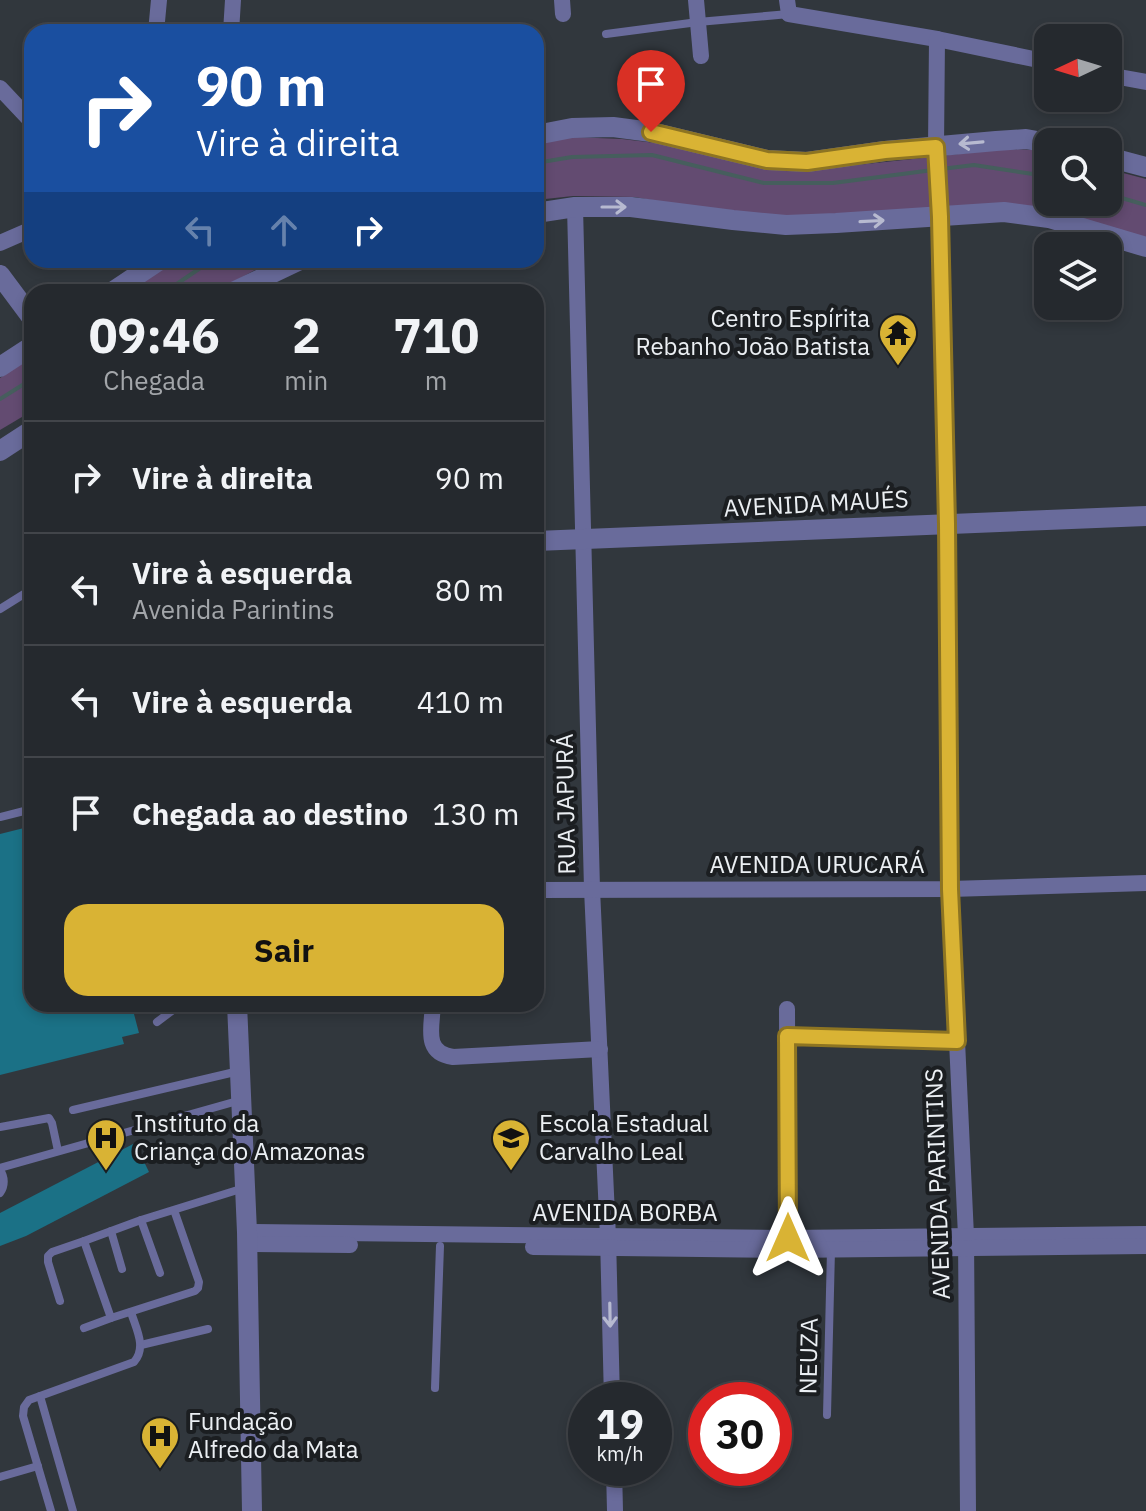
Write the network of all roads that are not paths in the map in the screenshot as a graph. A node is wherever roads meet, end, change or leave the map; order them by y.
1 (159, 0) edge
2 (233, 0) edge
3 (696, 0) edge
4 (788, 7) edge
5 (698, 22) junction
6 (157, 24) edge
7 (232, 24) edge
8 (606, 34) dead end
9 (937, 39) junction
10 (701, 56) dead end
11 (1034, 59) edge
12 (1122, 78) edge
13 (1146, 82) edge
14 (0, 88) edge
15 (24, 114) edge
16 (544, 133) edge
17 (1034, 140) edge
18 (936, 152) junction
19 (1122, 161) edge
20 (1146, 167) edge
21 (575, 207) junction
22 (940, 211) junction
23 (544, 212) edge
24 (24, 232) edge
25 (0, 243) edge
26 (1146, 247) edge
27 (148, 268) edge
28 (283, 268) edge
29 (0, 275) edge
30 (124, 284) edge
31 (250, 284) edge
32 (24, 307) edge
33 (24, 351) edge
34 (0, 367) edge
35 (24, 435) edge
36 (0, 451) edge
37 (1146, 516) edge
38 (947, 524) junction
39 (583, 540) junction
40 (544, 541) edge
41 (24, 594) edge
42 (0, 609) edge
43 (24, 811) edge
44 (0, 817) edge
45 (1146, 883) edge
46 (592, 889) junction
47 (950, 889) junction
48 (544, 890) edge
49 (787, 1009) dead end
50 (170, 1012) edge
51 (237, 1012) edge
52 (433, 1012) edge
53 (157, 1022) dead end
54 (787, 1036) junction
55 (957, 1041) junction
56 (600, 1049) junction
57 (240, 1070) junction
58 (241, 1099) junction
59 (73, 1110) dead end
60 (0, 1127) edge
61 (58, 1151) junction
62 (0, 1169) edge
63 (245, 1187) junction
64 (0, 1193) edge
65 (174, 1210) junction
66 (141, 1220) junction
67 (111, 1231) junction
68 (1146, 1234) edge
69 (247, 1238) junction
70 (788, 1238) junction
71 (84, 1241) junction
72 (608, 1242) junction
73 (966, 1242) junction
74 (440, 1246) junction
75 (1146, 1246) edge
76 (831, 1249) junction
77 (122, 1269) dead end
78 (160, 1273) dead end
79 (60, 1301) dead end
80 (131, 1312) junction
81 (111, 1318) junction
82 (84, 1328) dead end
83 (208, 1329) dead end
84 (141, 1345) junction
85 (612, 1382) edge
86 (435, 1388) dead end
87 (40, 1396) junction
88 (827, 1415) dead end
89 (38, 1466) junction
90 (0, 1477) edge
91 (614, 1486) edge
92 (51, 1511) edge
93 (73, 1511) edge
94 (252, 1511) edge
95 (615, 1511) edge
96 (968, 1511) edge

1 - 6 street
2 - 7 street
3 - 5 street
4 - 5 lane
4 - 9 street
5 - 8 lane
5 - 10 street
9 - 11 street
9 - 18 street, AVENIDA PARINTINS
12 - 13 street
14 - 15 street
16 - 18 street
17 -> 18 street
18 - 22 street, AVENIDA PARINTINS
19 - 20 street
21 -> 22 street
21 - 23 street
21 - 39 street, RUA JAPURÁ
22 - 26 street
22 - 38 street, AVENIDA PARINTINS
24 - 25 street
27 - 30 street
28 - 31 street
29 - 32 street
33 - 34 street
35 - 36 street
37 - 38 street, AVENIDA MAUÉS
38 - 39 street, AVENIDA MAUÉS
38 - 47 street, AVENIDA PARINTINS
39 - 40 street, AVENIDA MAUÉS
39 - 46 street, RUA JAPURÁ
41 - 42 lane
43 - 44 lane
45 - 47 street, AVENIDA URUCARÁ
46 - 47 street, AVENIDA URUCARÁ
46 - 48 street, AVENIDA URUCARÁ
46 - 56 street, RUA JAPURÁ
47 - 55 street, AVENIDA PARINTINS
49 - 54 street
50 - 53 lane
51 - 57 street
52 - 56 street
54 - 55 lane
54 - 70 street
55 - 73 street, AVENIDA PARINTINS
56 - 72 street, RUA JAPURÁ
57 - 58 street
57 - 59 lane
58 - 61 lane
58 - 63 street
60 - 61 lane
61 - 62 lane
62 - 64 lane
63 - 65 lane
63 - 69 street
65 - 66 lane
65 - 80 lane
66 - 67 lane
66 - 78 lane
67 - 71 lane
67 - 77 lane
68 - 73 street, AVENIDA BORBA
69 - 72 street, AVENIDA BORBA
69 - 74 street, AVENIDA BORBA
69 - 94 street
70 - 72 street, AVENIDA BORBA
70 - 73 street, AVENIDA BORBA
71 - 79 lane
71 - 81 lane
72 - 74 street, AVENIDA BORBA
72 - 76 street, AVENIDA BORBA
72 -> 85 street, RUA JAPURÁ
73 - 75 street, AVENIDA BORBA
73 - 76 street, AVENIDA BORBA
73 - 96 street, AVENIDA PARINTINS
74 - 86 lane
76 - 88 lane, NEUZA
80 - 81 lane
80 - 84 lane
81 - 82 lane
83 - 84 lane
84 - 87 lane
87 - 89 lane
87 - 93 lane
89 - 90 lane
89 - 92 lane
91 - 95 street

